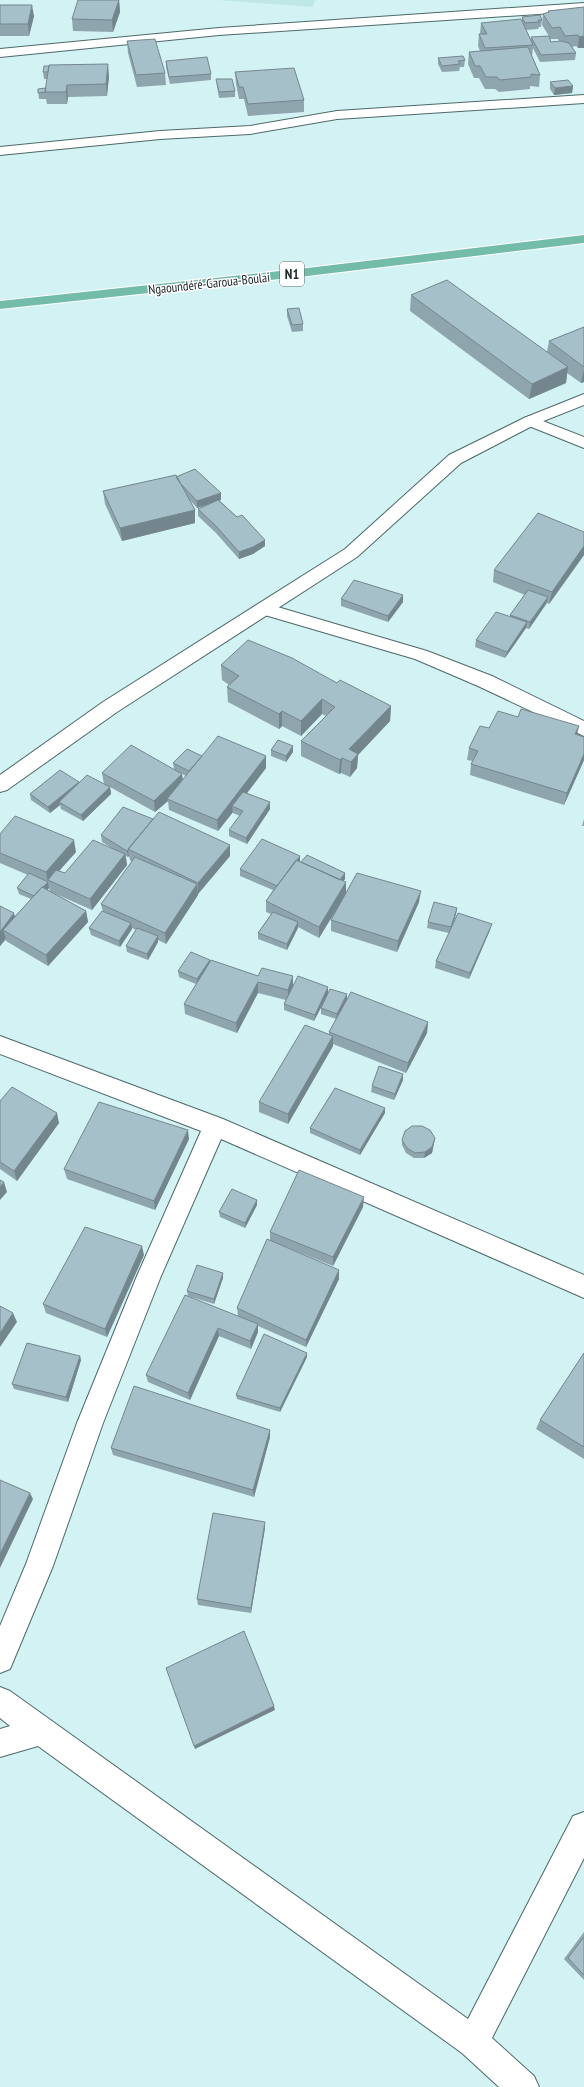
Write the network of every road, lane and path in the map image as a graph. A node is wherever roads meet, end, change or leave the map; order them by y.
1 (584, 7) edge
2 (0, 53) edge
3 (584, 99) edge
4 (0, 151) edge
5 (584, 239) edge
6 (0, 305) edge
7 (584, 399) edge
8 (530, 421) junction
9 (584, 444) edge
10 (264, 609) junction
11 (584, 729) edge
12 (0, 785) edge
13 (0, 1045) edge
14 (216, 1126) junction
15 (584, 1287) edge
16 (0, 1659) edge
17 (0, 1701) edge
18 (41, 1731) junction
19 (0, 1743) edge
20 (584, 1827) edge
21 (472, 2042) junction
22 (523, 2087) edge

1 - 2 street
3 - 4 street
5 - 6 highway, Ngaoundéré-Garoua-Boulai / N1
7 - 8 street
8 - 9 street
8 - 10 street
10 - 11 street
10 - 12 street
13 - 14 street
14 - 15 street
14 - 16 street
17 - 18 street
18 - 19 street
18 - 21 street
20 - 21 street
21 - 22 street

